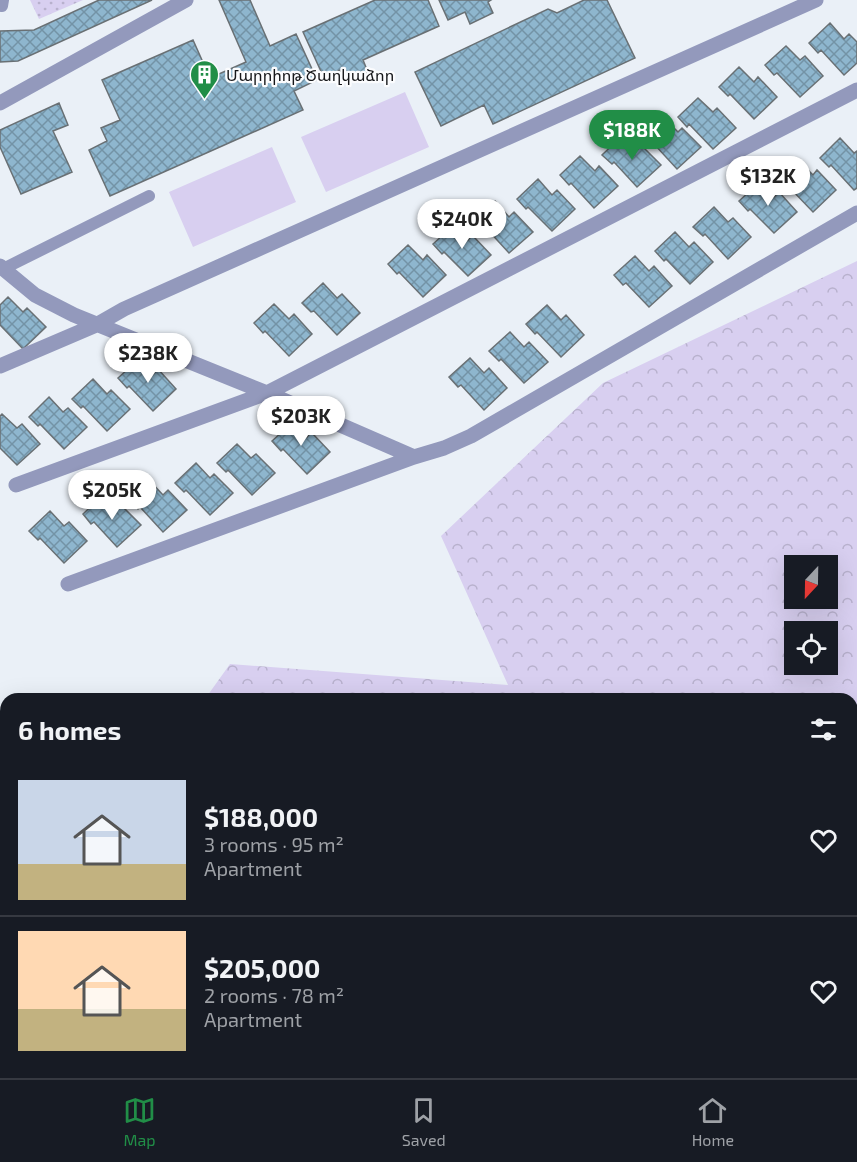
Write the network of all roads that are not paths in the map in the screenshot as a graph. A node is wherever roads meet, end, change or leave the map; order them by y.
1 (186, 0) edge
2 (816, 0) edge
3 (857, 90) edge
4 (0, 102) edge
5 (149, 196) dead end
6 (857, 213) edge
7 (1, 268) edge
8 (96, 325) junction
9 (0, 366) edge
10 (267, 393) junction
11 (414, 457) junction
12 (16, 485) dead end
13 (68, 584) dead end

1 - 4 street
2 - 8 street
3 - 10 street
5 - 7 lane
6 - 11 street
7 - 8 street
8 - 9 street
8 - 10 street
10 - 11 street
10 - 12 street
11 - 13 street

